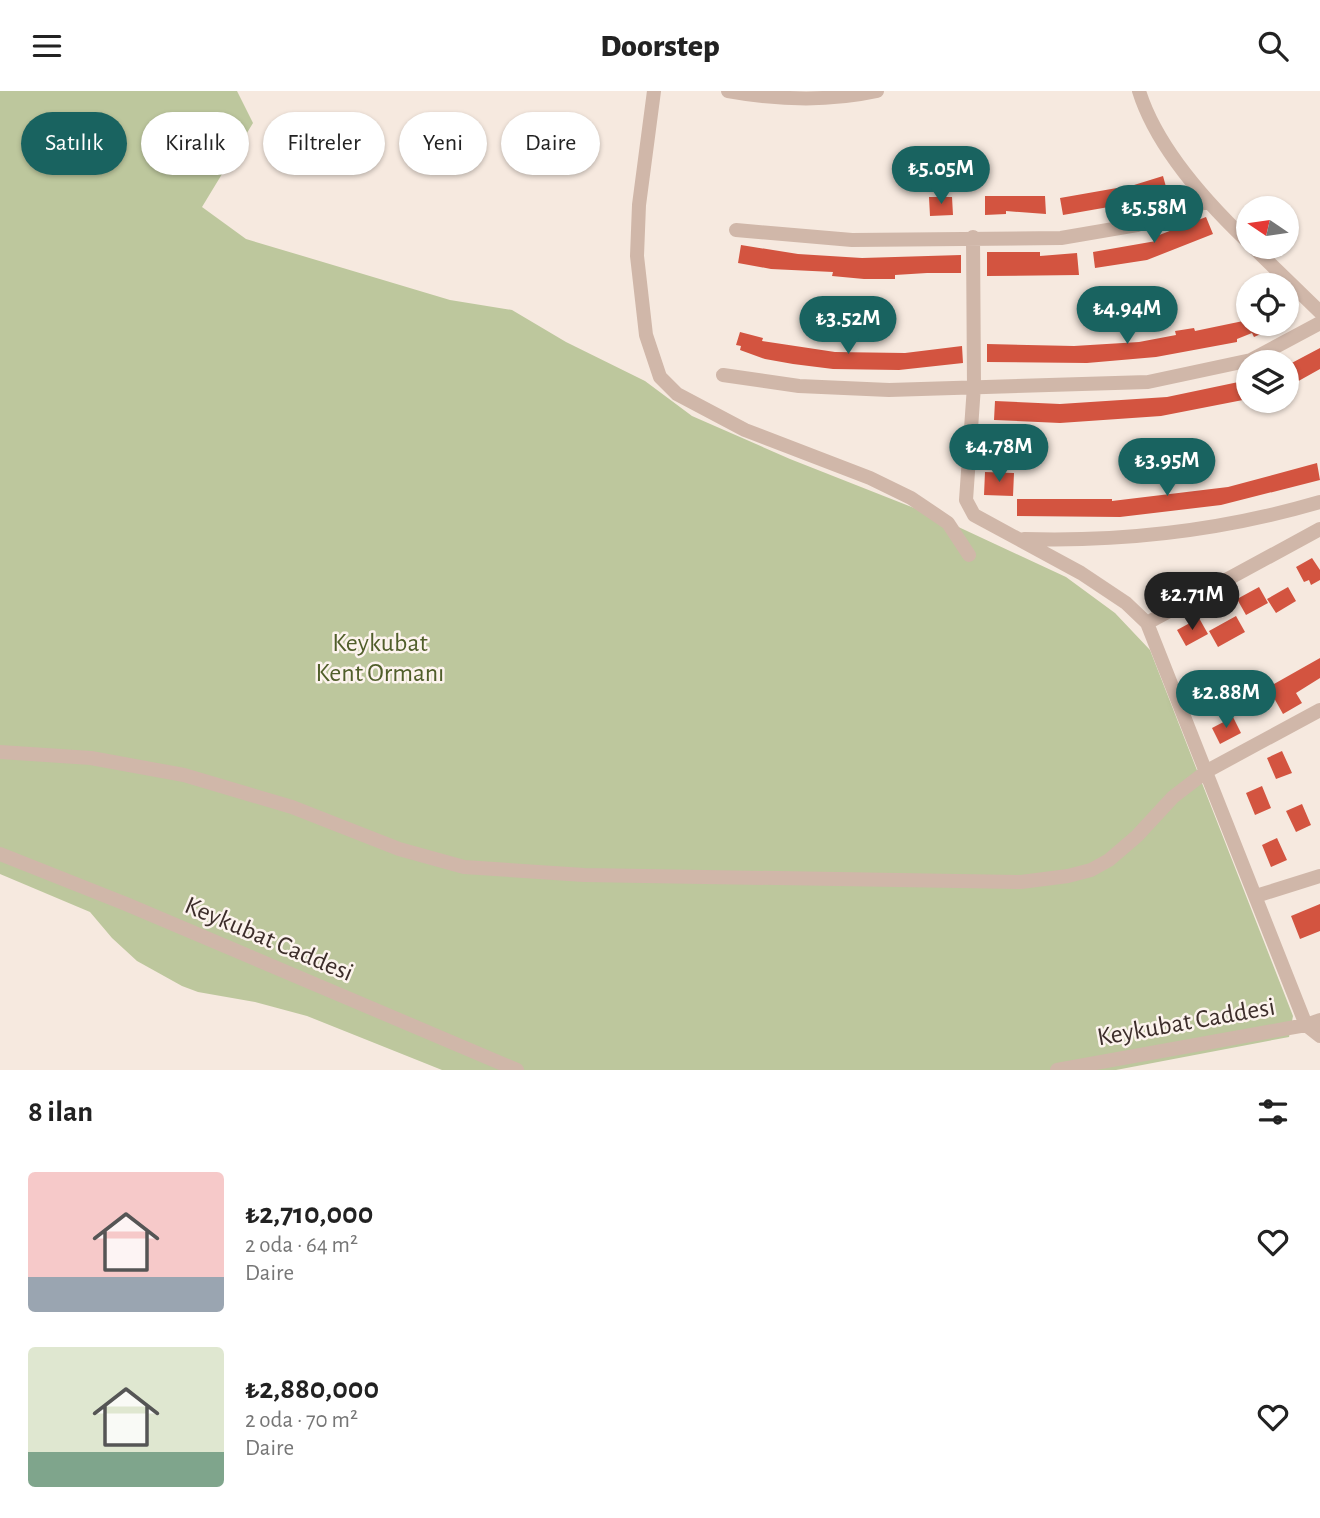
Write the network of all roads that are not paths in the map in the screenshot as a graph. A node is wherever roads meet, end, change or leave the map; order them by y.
1 (653, 91) edge
2 (728, 91) edge
3 (877, 91) edge
4 (1139, 91) edge
5 (1206, 202) junction
6 (736, 230) dead end
7 (1236, 231) edge
8 (973, 237) junction
9 (1265, 259) edge
10 (1320, 312) edge
11 (1320, 323) edge
12 (723, 375) dead end
13 (974, 386) junction
14 (1320, 502) edge
15 (1318, 536) edge
16 (1015, 539) junction
17 (969, 555) dead end
18 (1147, 623) junction
19 (1320, 710) edge
20 (0, 752) edge
21 (1207, 771) junction
22 (0, 854) edge
23 (1320, 876) edge
24 (1256, 896) junction
25 (1313, 1023) edge
26 (1320, 1036) edge
27 (517, 1070) edge
28 (1057, 1070) edge

1 - 17 street
2 - 3 street
4 - 5 street
5 - 7 street
5 - 8 street
6 - 8 street
8 - 13 street
9 - 10 street
11 - 13 street
12 - 13 street
13 - 16 street
14 - 16 street
15 - 18 street
16 - 18 street
18 - 21 street
19 - 21 street
20 - 21 street
21 - 24 street
22 - 27 street, Keykubat Caddesi
23 - 24 street
24 - 25 street
25 - 26 street, Keykubat Caddesi
25 - 28 street, Keykubat Caddesi

